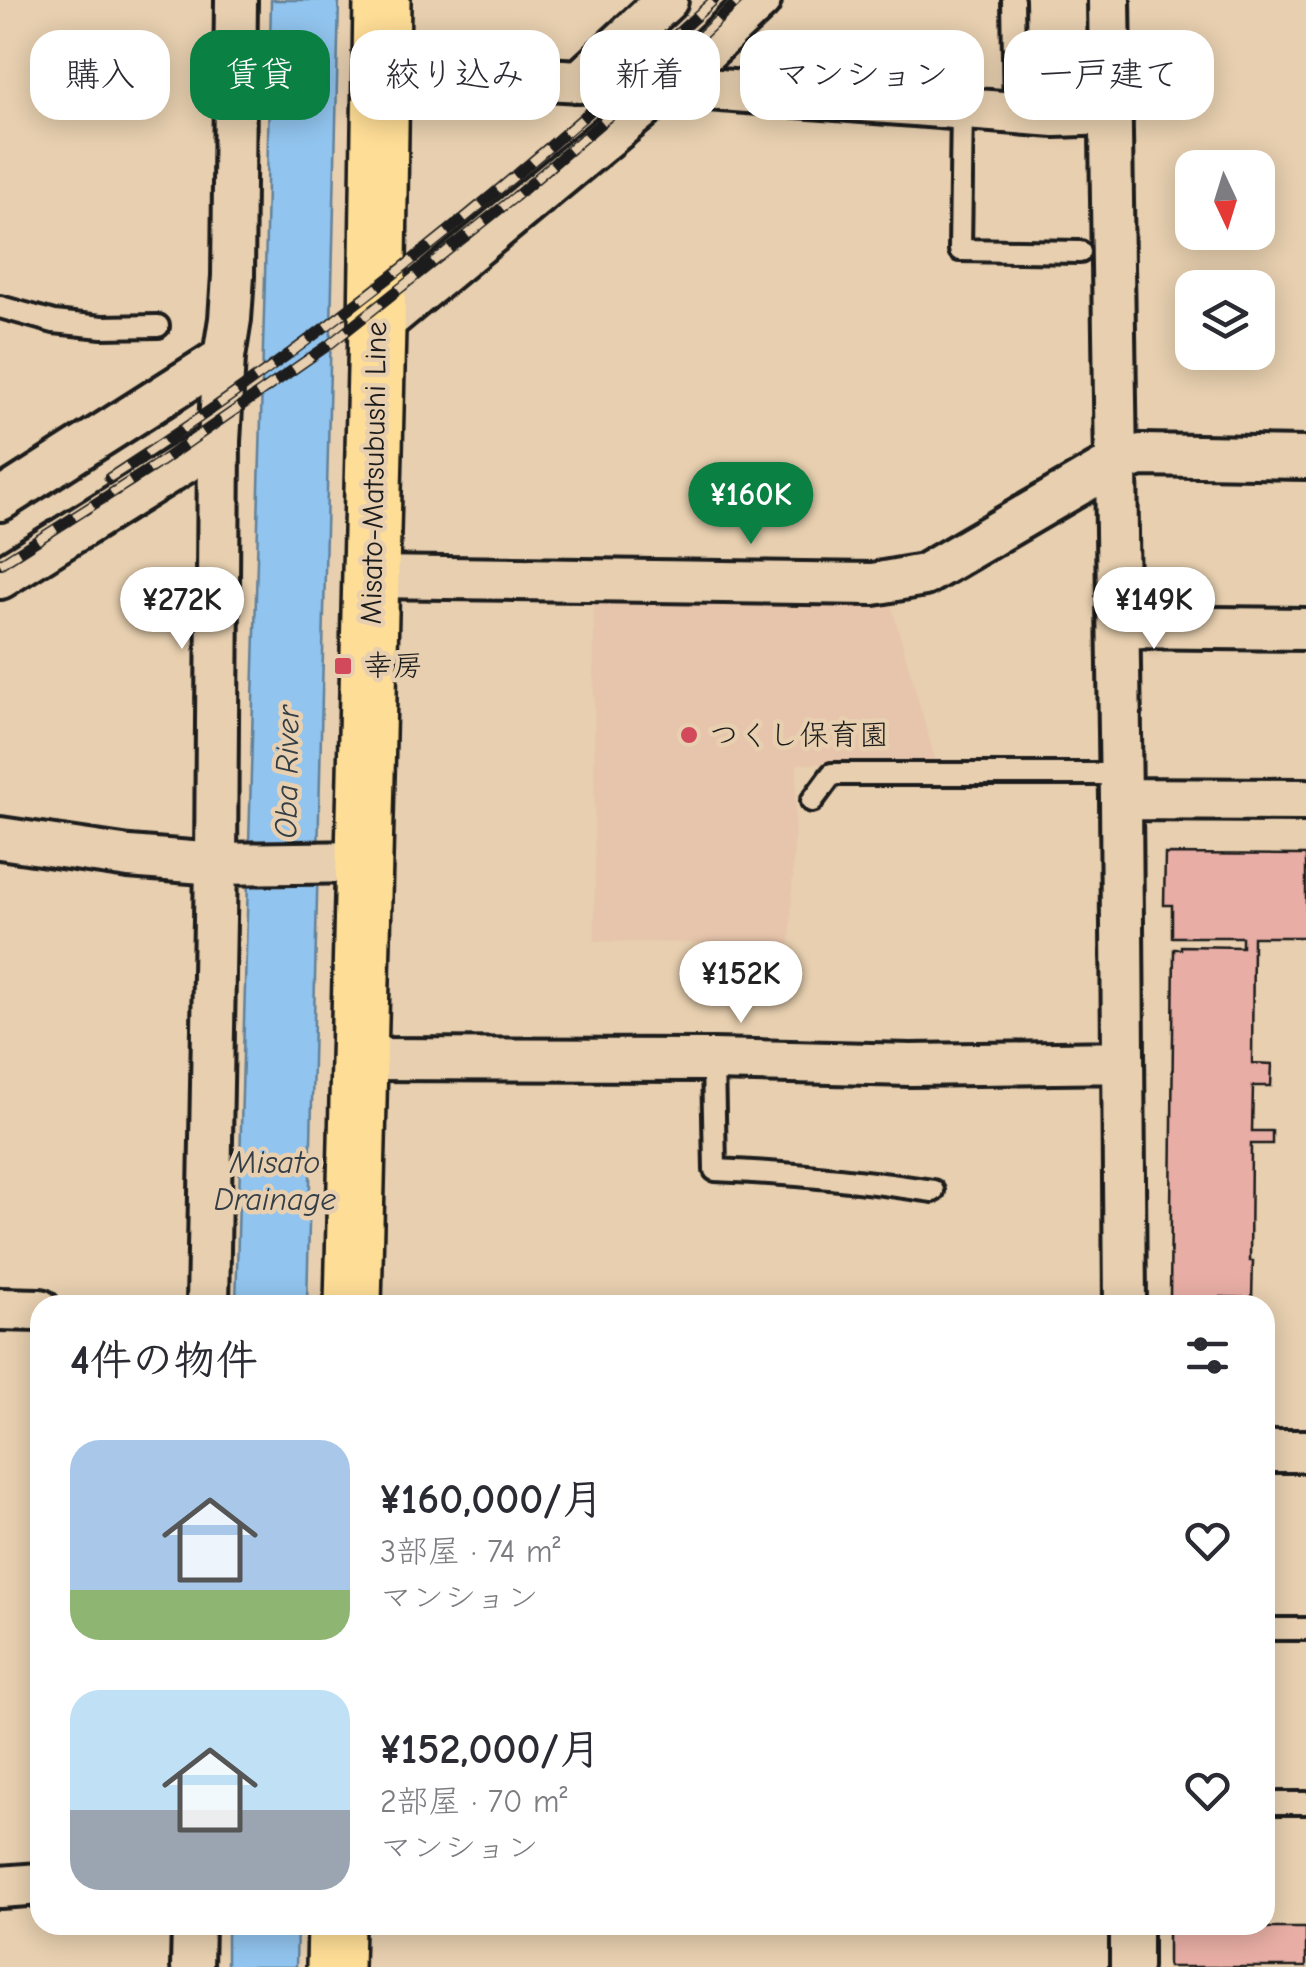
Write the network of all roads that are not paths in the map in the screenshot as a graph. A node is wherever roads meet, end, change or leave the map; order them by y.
1 (236, 0) edge
2 (382, 0) edge
3 (667, 0) edge
4 (760, 0) edge
5 (1012, 0) edge
6 (1108, 0) edge
7 (382, 30) edge
8 (1013, 30) edge
9 (1109, 30) edge
10 (720, 38) edge
11 (560, 81) edge
12 (578, 82) joint
13 (380, 120) edge
14 (628, 120) edge
15 (962, 120) edge
16 (1110, 120) edge
17 (1080, 252) dead end
18 (0, 307) edge
19 (158, 326) dead end
20 (378, 328) junction
21 (224, 357) junction
22 (219, 441) junction
23 (1306, 458) edge
24 (1116, 462) junction
25 (0, 500) edge
26 (371, 577) junction
27 (0, 578) edge
28 (1119, 627) junction
29 (1306, 629) edge
30 (1121, 786) junction
31 (812, 800) dead end
32 (1306, 800) edge
33 (0, 838) edge
34 (351, 862) junction
35 (226, 863) junction
36 (360, 1059) junction
37 (713, 1060) junction
38 (1122, 1062) junction
39 (933, 1191) dead end
40 (208, 1295) edge
41 (354, 1295) edge
42 (1125, 1295) edge
43 (0, 1309) edge
44 (30, 1310) edge
45 (1275, 1451) edge
46 (1306, 1451) edge
47 (1275, 1629) edge
48 (1306, 1629) edge
49 (1306, 1803) edge
50 (1275, 1804) edge
51 (30, 1885) edge
52 (0, 1887) edge
53 (193, 1935) edge
54 (336, 1935) edge
55 (1131, 1935) edge
56 (192, 1967) edge
57 (335, 1967) edge
58 (1132, 1967) edge

1 - 21 street
2 - 7 main road, Misato-Matsubushi Line
3 - 12 street
4 - 10 street
5 - 8 lane
6 - 9 street
11 - 12 street
13 - 20 main road, Misato-Matsubushi Line
14 - 20 street
15 - 17 lane
16 - 24 street
18 - 19 lane
20 - 26 main road, Misato-Matsubushi Line
21 - 22 street
21 - 25 street
22 - 27 street
22 - 35 street
23 - 24 street
24 - 26 street
24 - 28 street
26 - 34 main road, Misato-Matsubushi Line
28 - 29 street
28 - 30 street
30 - 31 lane
30 - 32 street
30 - 38 street
33 - 35 street
34 - 35 street
34 - 36 main road, Misato-Matsubushi Line
35 - 40 street
36 - 37 street
36 - 41 main road, Misato-Matsubushi Line
37 - 38 street
37 - 39 lane
38 - 42 street
43 - 44 street
45 - 46 street
47 - 48 lane
49 - 50 lane
51 - 52 street
53 - 56 street
54 - 57 main road
55 - 58 street

